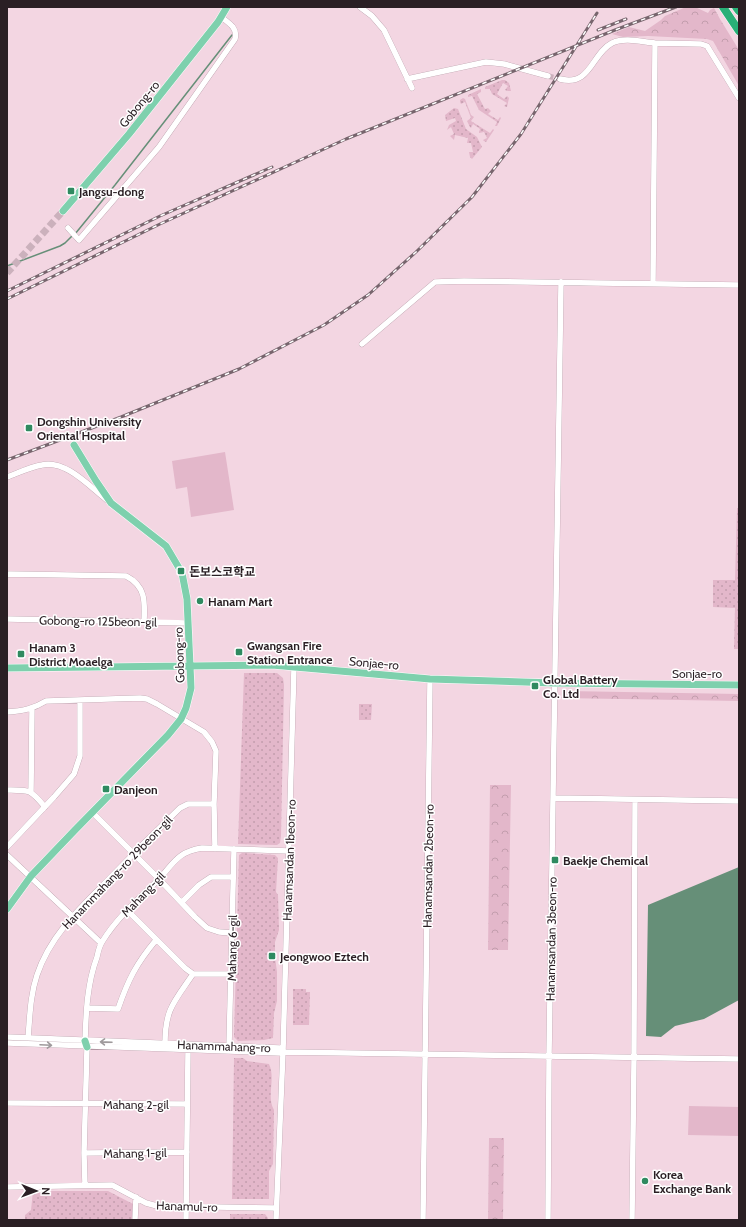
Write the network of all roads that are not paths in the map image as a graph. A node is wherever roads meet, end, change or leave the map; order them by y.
1 (227, 7) edge
2 (360, 7) edge
3 (722, 7) edge
4 (736, 7) edge
5 (739, 11) edge
6 (221, 17) junction
7 (739, 31) edge
8 (655, 43) junction
9 (548, 76) tunnel mouth
10 (560, 78) tunnel mouth
11 (407, 79) junction
12 (412, 88) dead end
13 (739, 98) edge
14 (63, 211) tunnel mouth
15 (69, 230) dead end
16 (561, 282) junction
17 (653, 284) junction
18 (739, 285) edge
19 (362, 344) dead end
20 (74, 445) dead end
21 (7, 477) edge
22 (111, 503) junction
23 (7, 575) edge
24 (7, 619) edge
25 (144, 622) junction
26 (189, 623) junction
27 (190, 666) junction
28 (294, 667) junction
29 (7, 668) edge
30 (430, 679) junction
31 (554, 683) junction
32 (739, 685) edge
33 (80, 700) junction
34 (32, 708) junction
35 (7, 712) edge
36 (181, 719) junction
37 (7, 790) edge
38 (31, 792) junction
39 (554, 798) junction
40 (635, 800) junction
41 (739, 801) edge
42 (214, 804) junction
43 (45, 807) junction
44 (92, 812) junction
45 (7, 847) edge
46 (215, 849) junction
47 (234, 849) junction
48 (289, 851) junction
49 (134, 853) junction
50 (7, 855) edge
51 (31, 876) junction
52 (233, 877) junction
53 (159, 879) junction
54 (182, 902) junction
55 (7, 909) edge
56 (127, 910) junction
57 (72, 916) junction
58 (232, 933) junction
59 (156, 940) junction
60 (101, 944) junction
61 (193, 974) junction
62 (231, 974) junction
63 (87, 1008) junction
64 (7, 1037) edge
65 (28, 1038) junction
66 (7, 1043) edge
67 (86, 1044) junction
68 (165, 1044) junction
69 (229, 1046) junction
70 (188, 1050) junction
71 (283, 1052) junction
72 (425, 1054) junction
73 (549, 1056) junction
74 (634, 1057) junction
75 (739, 1059) edge
76 (7, 1103) edge
77 (85, 1104) junction
78 (187, 1104) junction
79 (186, 1152) junction
80 (84, 1153) junction
81 (85, 1185) junction
82 (7, 1187) edge
83 (136, 1197) junction
84 (186, 1206) junction
85 (276, 1208) junction
86 (135, 1220) edge
87 (186, 1220) edge
88 (276, 1220) edge
89 (423, 1220) edge
90 (548, 1220) edge
91 (632, 1220) edge

1 - 6 main road, Gobong-ro
2 - 11 street
3 - 7 highway
4 - 5 highway
6 - 14 main road, Gobong-ro
6 - 15 street
8 - 10 street
8 - 13 street
8 - 17 street
9 - 11 street
11 - 12 street
16 - 17 street
16 - 19 street
16 - 31 street, Hanamsandan 3beon-ro
17 - 18 street
20 - 22 main road, Gobong-ro
21 - 22 street
22 - 26 main road, Gobong-ro
23 - 25 street
24 - 25 street, Gobong-ro 125beon-gil
25 - 26 street, Gobong-ro 125beon-gil
26 - 27 main road, Gobong-ro
27 - 28 main road, Sonjae-ro
27 - 29 main road, Sonjae-ro
27 - 36 main road, Gobong-ro
28 - 30 main road, Sonjae-ro
28 - 48 street, Hanamsandan 1beon-ro
30 - 31 main road, Sonjae-ro
30 - 72 street, Hanamsandan 2beon-ro
31 - 32 main road, Sonjae-ro
31 - 39 street, Hanamsandan 3beon-ro
33 - 34 street
33 - 36 street
33 - 43 street
34 - 35 street
34 - 38 street
36 - 42 street
36 - 44 main road, Gobong-ro
37 - 38 street
38 - 43 street
39 - 40 street
39 - 73 street, Hanamsandan 3beon-ro
40 - 41 street
40 - 74 street
42 - 46 street
42 - 49 street, Hanammahang-ro 29beon-gil
43 - 45 street
44 - 49 street
44 - 51 main road, Gobong-ro
46 - 47 street, Mahang-gil
46 - 53 street, Mahang-gil
47 - 48 street, Mahang-gil
47 - 52 street, Mahang 6-gil
48 - 71 street, Hanamsandan 1beon-ro
49 - 53 street
49 - 57 street, Hanammahang-ro 29beon-gil
50 - 51 street
51 - 55 main road, Gobong-ro
51 - 57 street
52 - 54 street
52 - 58 street, Mahang 6-gil
53 - 54 street
53 - 56 street, Mahang-gil
54 - 58 street
56 - 59 street
56 - 60 street, Mahang-gil
57 - 60 street
57 - 65 street, Hanammahang-ro 29beon-gil
58 - 62 street, Mahang 6-gil
59 - 61 street
59 - 63 street
60 - 63 street, Mahang-gil
61 - 62 street
61 - 68 street
62 - 69 street, Mahang 6-gil
63 - 67 street, Mahang-gil
64 - 65 street, Hanammahang-ro
65 - 67 street, Hanammahang-ro
66 -> 67 street, Hanammahang-ro
68 -> 67 street, Hanammahang-ro
67 - 70 street, Hanammahang-ro
67 - 77 street, Mahang-gil
68 - 69 street, Hanammahang-ro
69 - 71 street, Hanammahang-ro
70 - 71 street, Hanammahang-ro
70 - 78 street
71 - 72 street
71 - 85 street, Hanamsandan 1beon-ro
72 - 73 street
72 - 89 street, Hanamsandan 2beon-ro
73 - 74 street
73 - 90 street, Hanamsandan 3beon-ro
74 - 75 street
74 - 91 street
76 - 77 street, Mahang 2-gil
77 - 78 street, Mahang 2-gil
77 - 80 street, Mahang-gil
78 - 79 street
79 - 80 street, Mahang 1-gil
79 - 84 street
80 - 81 street, Mahang-gil
81 - 82 street, Hanamul-ro
81 - 83 street, Hanamul-ro
83 - 84 street, Hanamul-ro
83 - 86 street
84 - 85 street, Hanamul-ro
84 - 87 street
85 - 88 street, Hanamsandan 1beon-ro

